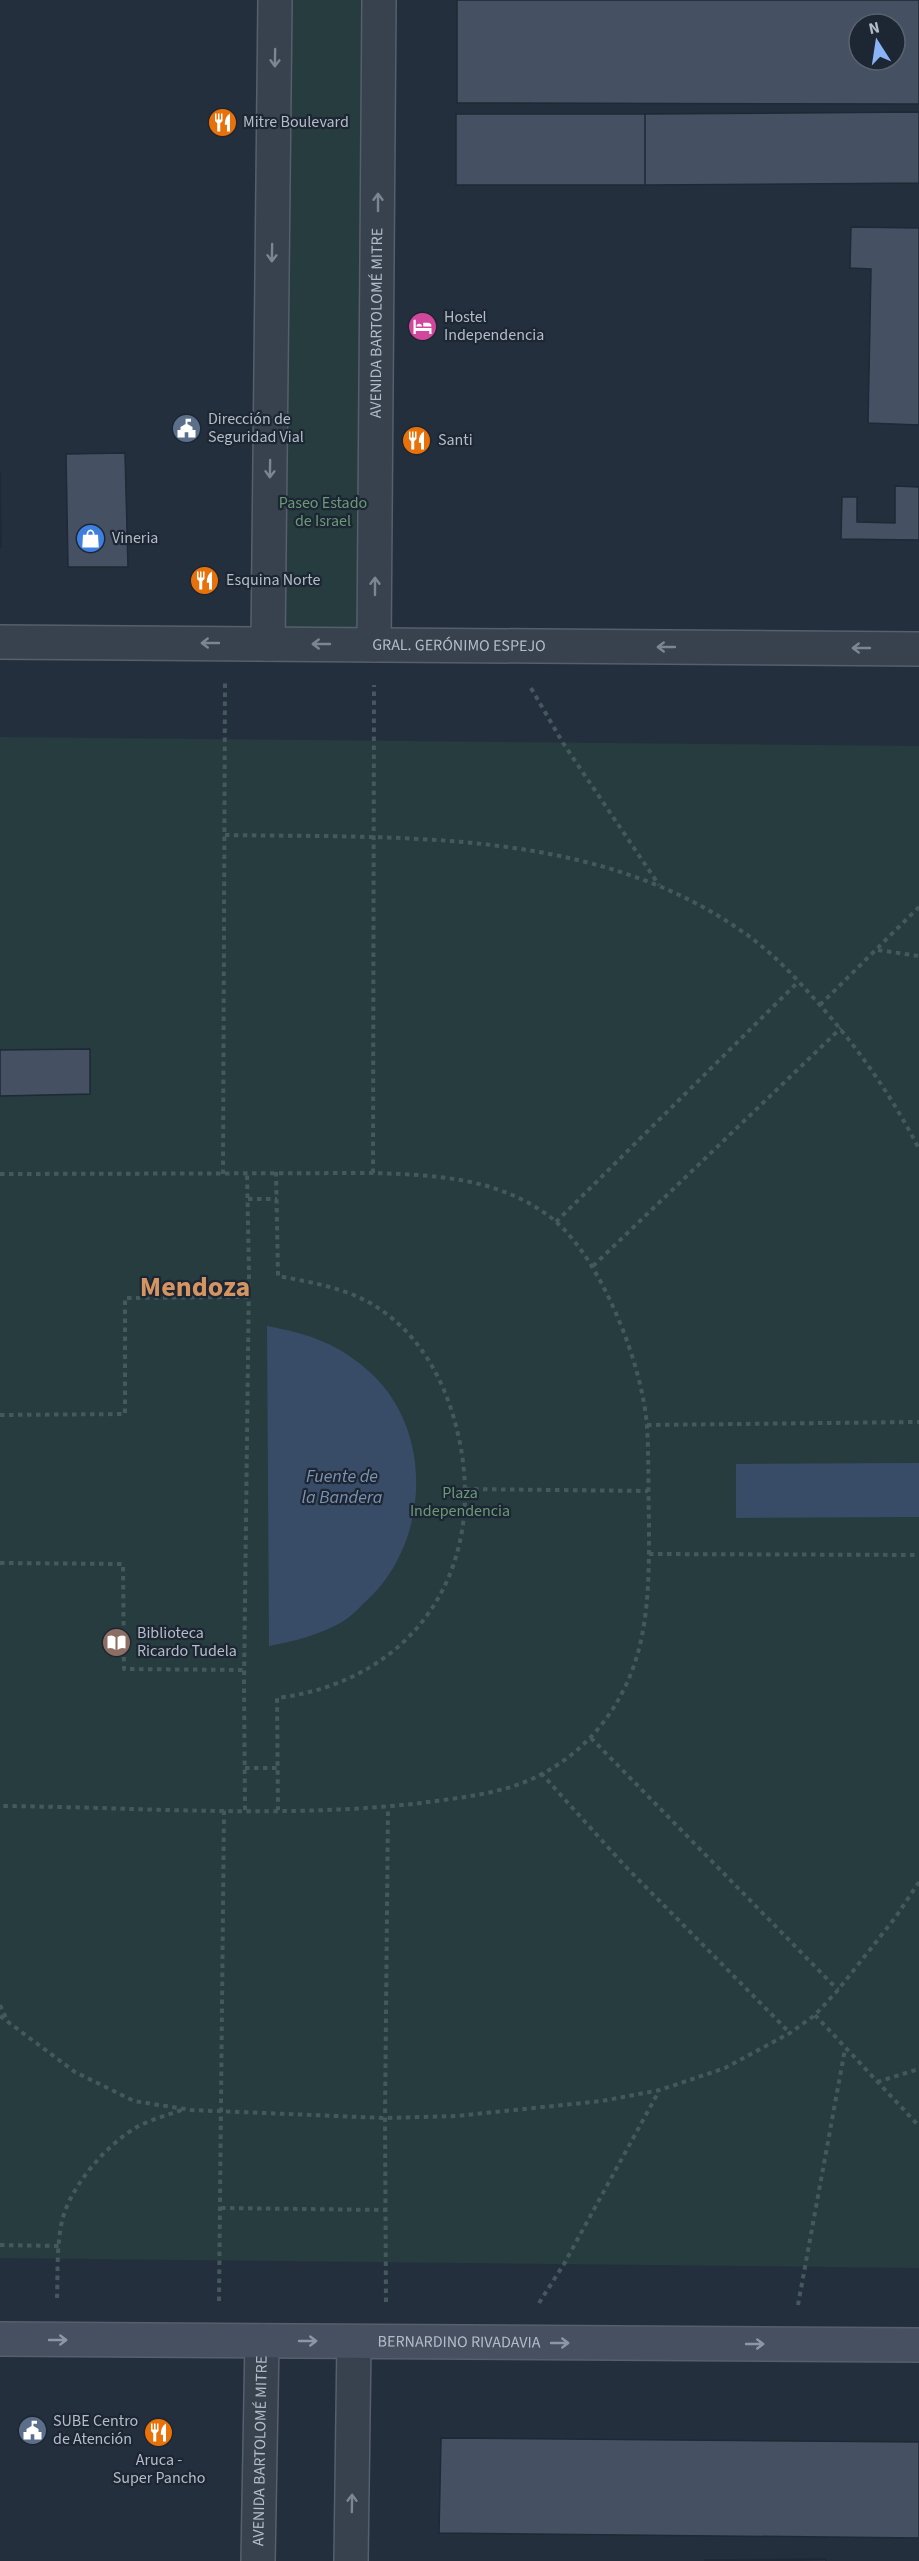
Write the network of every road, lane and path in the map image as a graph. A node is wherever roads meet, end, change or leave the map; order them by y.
1 (275, 0) edge
2 (379, 0) edge
3 (0, 642) edge
4 (225, 644) junction
5 (268, 644) junction
6 (374, 645) junction
7 (507, 646) junction
8 (919, 649) edge
9 (225, 836) junction
10 (374, 838) junction
11 (659, 886) junction
12 (919, 907) edge
13 (877, 950) junction
14 (919, 956) edge
15 (799, 981) junction
16 (820, 1005) junction
17 (841, 1028) junction
18 (919, 1149) edge
19 (276, 1172) junction
20 (247, 1173) junction
21 (373, 1173) junction
22 (0, 1174) edge
23 (223, 1174) junction
24 (248, 1199) junction
25 (277, 1199) junction
26 (556, 1222) junction
27 (593, 1266) junction
28 (248, 1297) junction
29 (0, 1415) edge
30 (919, 1422) edge
31 (647, 1425) junction
32 (465, 1489) junction
33 (648, 1491) junction
34 (649, 1554) junction
35 (919, 1555) edge
36 (0, 1563) edge
37 (244, 1670) junction
38 (591, 1738) junction
39 (245, 1768) junction
40 (278, 1768) junction
41 (541, 1773) junction
42 (0, 1806) edge
43 (388, 1807) junction
44 (224, 1810) junction
45 (245, 1810) junction
46 (278, 1810) junction
47 (919, 1881) edge
48 (838, 1990) junction
49 (0, 2005) edge
50 (815, 2014) junction
51 (0, 2016) edge
52 (8, 2020) junction
53 (790, 2033) junction
54 (845, 2049) junction
55 (919, 2069) edge
56 (877, 2082) junction
57 (660, 2090) junction
58 (185, 2109) junction
59 (222, 2112) junction
60 (385, 2118) junction
61 (919, 2126) edge
62 (220, 2208) junction
63 (386, 2210) junction
64 (0, 2246) edge
65 (59, 2246) junction
66 (58, 2259) dead end
67 (220, 2260) dead end
68 (386, 2262) dead end
69 (564, 2264) dead end
70 (805, 2266) dead end
71 (0, 2339) edge
72 (262, 2341) junction
73 (354, 2342) junction
74 (919, 2345) edge
75 (258, 2561) edge
76 (351, 2561) edge

1 -> 5 street
6 -> 2 street, AVENIDA BARTOLOMÉ MITRE
4 -> 3 street, GRAL. GERÓNIMO ESPEJO
4 - 5 street, GRAL. GERÓNIMO ESPEJO
4 - 9 path
6 -> 5 street, GRAL. GERÓNIMO ESPEJO
6 - 7 street, GRAL. GERÓNIMO ESPEJO
6 - 10 path
8 -> 7 street, GRAL. GERÓNIMO ESPEJO
7 - 11 path
9 - 10 path
9 - 23 path
10 - 11 path
10 - 21 path
11 - 15 path
12 - 13 path
13 - 14 path
13 - 16 path
15 - 16 path
15 - 26 path
16 - 17 path
17 - 18 path
17 - 27 path
19 - 20 path
19 - 21 path
19 - 25 path
20 - 23 path
20 - 24 path
21 - 26 path
22 - 23 path
24 - 25 path
24 - 28 path
25 - 32 path
26 - 27 path
27 - 31 path
28 - 29 path
28 - 37 path
30 - 31 path
31 - 33 path
32 - 33 path
32 - 40 path
33 - 34 path
34 - 35 path
34 - 38 path
36 - 37 path
37 - 39 path
38 - 41 path
38 - 48 path
39 - 40 path
39 - 45 path
40 - 46 path
41 - 43 path
41 - 53 path
42 - 44 path
43 - 46 path
43 - 60 path
44 - 45 path
44 - 59 path
45 - 46 path
47 - 48 path
48 - 50 path
49 - 52 path
50 - 53 path
50 - 54 path
51 - 52 path
52 - 58 path
53 - 57 path
54 - 56 path
54 - 70 path
55 - 56 path
56 - 61 path
57 - 60 path
57 - 69 path
58 - 59 path
58 - 65 path
59 - 60 path
59 - 62 path
60 - 63 path
62 - 63 path
62 - 67 path
63 - 68 path
64 - 65 path
65 - 66 path
71 -> 72 street, BERNARDINO RIVADAVIA
72 -> 73 street, BERNARDINO RIVADAVIA
72 - 75 street, AVENIDA BARTOLOMÉ MITRE
73 -> 74 street, BERNARDINO RIVADAVIA
76 -> 73 street

